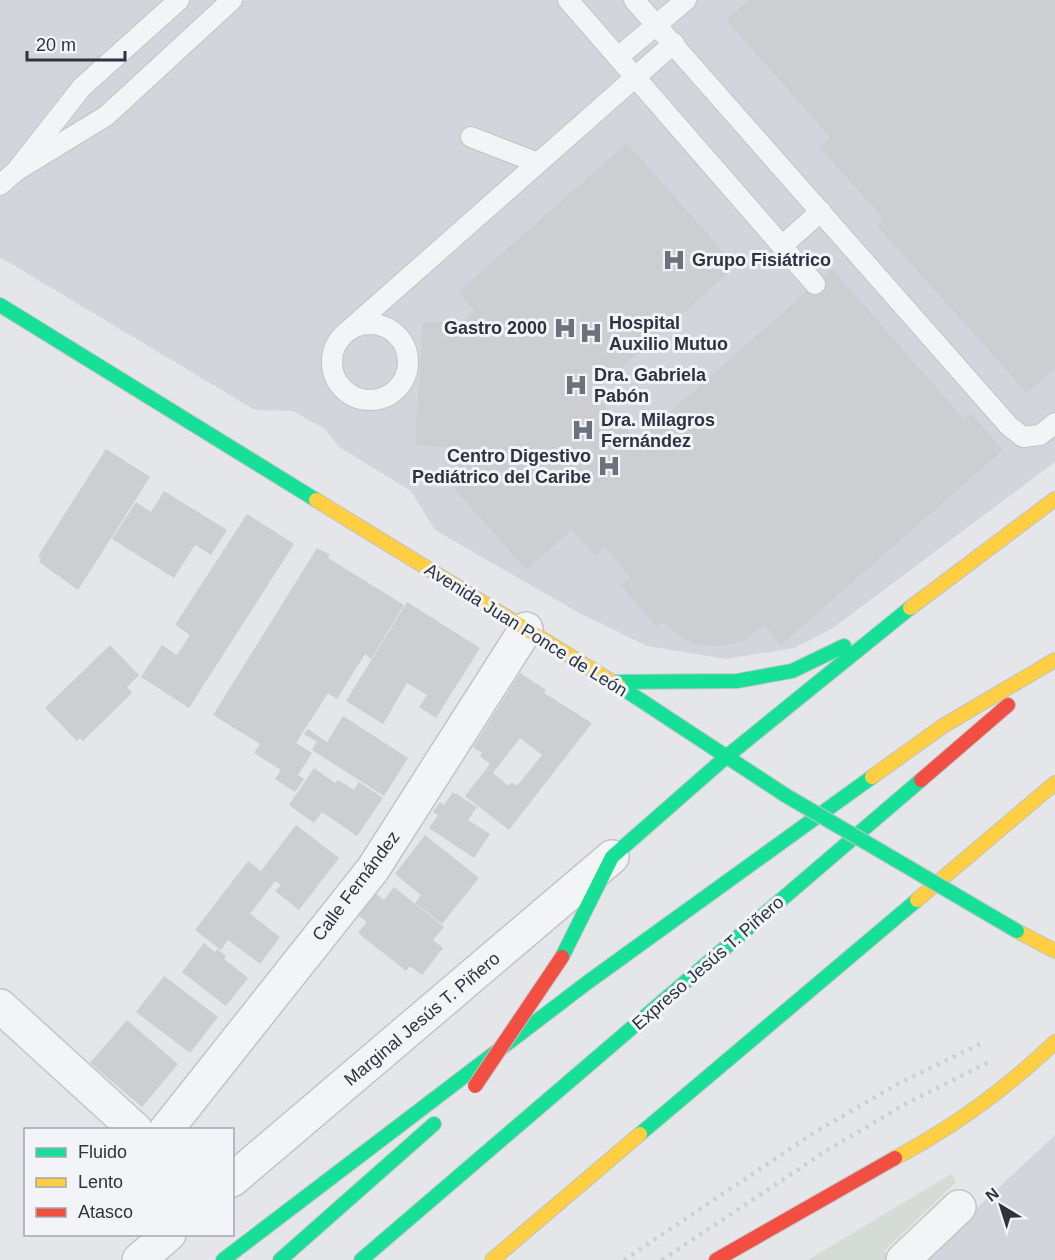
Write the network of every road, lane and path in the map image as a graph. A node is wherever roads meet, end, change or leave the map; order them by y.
1 (179, 0) edge
2 (232, 0) edge
3 (568, 0) edge
4 (634, 0) edge
5 (686, 0) edge
6 (656, 24) junction
7 (674, 43) junction
8 (618, 57) junction
9 (635, 77) junction
10 (471, 136) dead end
11 (538, 163) junction
12 (15, 171) junction
13 (0, 184) edge
14 (821, 210) junction
15 (782, 246) junction
16 (815, 284) dead end
17 (0, 305) edge
18 (349, 330) dead end
19 (1055, 423) edge
20 (1055, 499) edge
21 (891, 623) junction
22 (526, 629) junction
23 (1055, 660) edge
24 (1055, 665) edge
25 (612, 682) junction
26 (726, 757) junction
27 (1055, 783) edge
28 (612, 857) junction
29 (1055, 951) edge
30 (0, 1006) edge
31 (1055, 1042) edge
32 (471, 1090) dead end
33 (442, 1117) dead end
34 (134, 1128) edge
35 (168, 1128) edge
36 (234, 1178) edge
37 (834, 1191) junction
38 (958, 1207) dead end
39 (167, 1236) edge
40 (139, 1260) edge
41 (223, 1260) edge
42 (280, 1260) edge
43 (361, 1260) edge
44 (492, 1260) edge
45 (716, 1260) edge
46 (747, 1260) edge
47 (903, 1260) edge

1 - 12 lane
2 - 12 lane
3 - 8 lane
4 - 6 lane
5 - 6 lane
6 - 7 lane
6 - 8 lane
7 - 9 lane
7 - 14 lane
8 - 9 lane
9 - 11 lane
9 - 15 lane
10 - 11 lane
11 - 18 lane
12 - 13 lane
14 - 15 lane
14 - 19 lane
15 - 16 lane
17 - 22 main road, Avenida Juan Ponce de León
20 - 21 main road
21 - 25 main road
21 - 26 main road
22 - 25 main road, Avenida Juan Ponce de León
22 - 35 street, Calle Fernández
23 - 41 main road
24 - 43 main road, Expreso Jesús T. Piñero
25 - 26 main road, Avenida Juan Ponce de León
26 - 28 main road
26 - 29 main road, Avenida Juan Ponce de León, bridge
27 - 44 main road
28 - 32 main road, bridge
28 - 36 street, Marginal Jesús T. Piñero
30 - 34 street
31 - 37 main road
33 - 42 main road
37 - 45 main road
37 - 46 street
38 - 47 street
39 - 40 street

